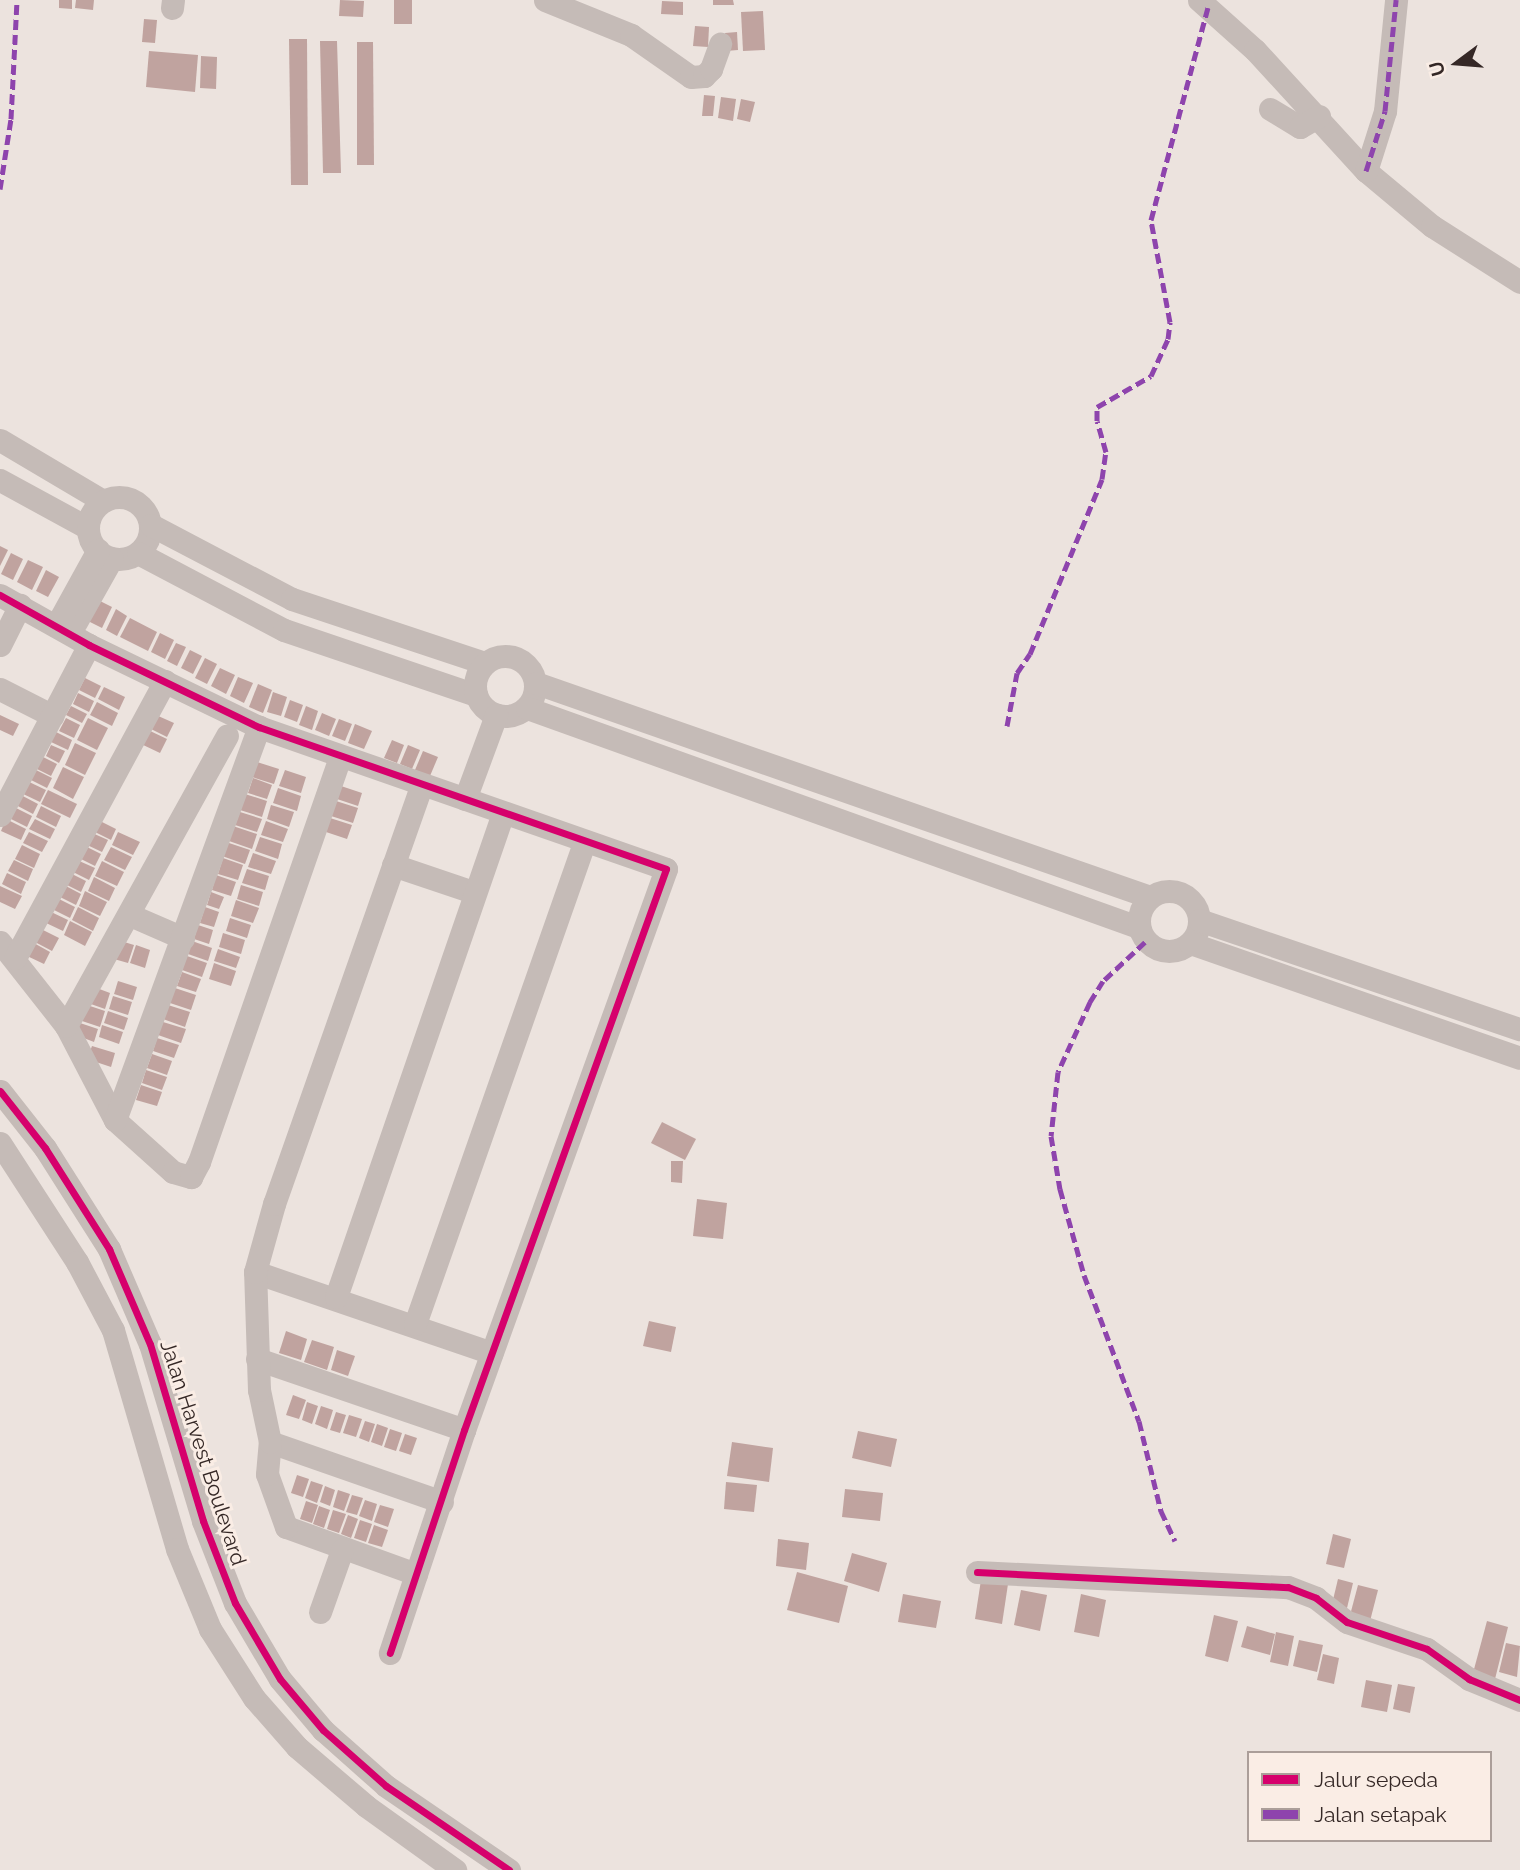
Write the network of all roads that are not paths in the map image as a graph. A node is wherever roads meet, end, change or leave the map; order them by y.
1 (545, 0) edge
2 (1199, 0) edge
3 (1396, 0) edge
4 (720, 44) dead end
5 (1270, 109) dead end
6 (1319, 116) junction
7 (1366, 171) junction
8 (1520, 282) edge
9 (0, 440) edge
10 (0, 480) edge
11 (103, 501) junction
12 (151, 525) junction
13 (88, 528) junction
14 (138, 553) junction
15 (105, 554) junction
16 (10, 600) edge
17 (63, 629) junction
18 (0, 645) edge
19 (89, 645) junction
20 (484, 663) junction
21 (165, 681) junction
22 (536, 683) junction
23 (0, 689) edge
24 (477, 695) junction
25 (527, 708) junction
26 (496, 715) junction
27 (53, 716) junction
28 (259, 727) junction
29 (227, 736) dead end
30 (340, 758) junction
31 (421, 787) junction
32 (465, 799) junction
33 (503, 813) junction
34 (0, 816) edge
35 (584, 843) junction
36 (393, 865) junction
37 (473, 892) junction
38 (1150, 897) junction
39 (130, 915) junction
40 (1199, 920) junction
41 (1138, 927) junction
42 (183, 939) junction
43 (1190, 943) junction
44 (7, 950) edge
45 (66, 1026) junction
46 (1520, 1029) edge
47 (1520, 1058) edge
48 (0, 1091) edge
49 (115, 1120) junction
50 (0, 1143) edge
51 (45, 1148) junction
52 (16, 1163) junction
53 (255, 1272) junction
54 (335, 1297) junction
55 (415, 1324) junction
56 (492, 1353) junction
57 (257, 1359) junction
58 (464, 1430) junction
59 (270, 1442) junction
60 (442, 1502) junction
61 (342, 1550) junction
62 (977, 1572) dead end
63 (416, 1574) junction
64 (320, 1612) dead end
65 (390, 1653) dead end
66 (280, 1679) junction
67 (254, 1698) junction
68 (1520, 1700) edge
69 (455, 1870) edge
70 (509, 1870) edge

1 - 4 street
2 - 6 street
3 - 7 street
5 - 6 street
6 - 7 street
7 - 8 street
9 - 11 street
10 - 13 street
11 - 12 street
11 - 13 street
12 - 14 street
12 - 20 street
13 - 15 street
14 - 15 street
14 - 24 street
15 - 17 street
16 - 17 street
16 - 18 street
17 - 19 street
19 - 21 street
19 - 27 street
20 - 22 street
20 - 24 street
21 - 28 street
21 - 44 street
22 - 25 street
22 - 38 street
23 - 27 street
24 - 26 street
25 - 26 street
25 - 41 street
26 - 32 street
27 - 34 street
28 - 30 street
28 - 42 street
29 - 39 street
30 - 31 street
30 - 49 street
31 - 32 street
31 - 36 street
32 - 33 street
33 - 35 street
33 - 37 street
35 - 55 street
35 - 56 street
36 - 37 street
36 - 53 street
37 - 54 street
38 - 40 street
38 - 41 street
39 - 42 street
39 - 45 street
40 - 43 street
40 - 46 street
41 - 43 street
42 - 49 street
43 - 47 street
44 - 45 street
45 - 49 street
48 - 51 street, Jalan Harvest Boulevard
50 - 52 street
51 - 52 street
51 - 66 street, Jalan Harvest Boulevard
52 - 67 street
53 - 54 street
53 - 57 street
54 - 55 street
55 - 56 street
56 - 58 street
57 - 58 street
57 - 59 street
58 - 60 street
59 - 60 street
59 - 61 street
60 - 63 street
61 - 63 street
61 - 64 street
62 - 68 street
63 - 65 street
66 - 67 street
66 - 70 street, Jalan Harvest Boulevard
67 - 69 street

